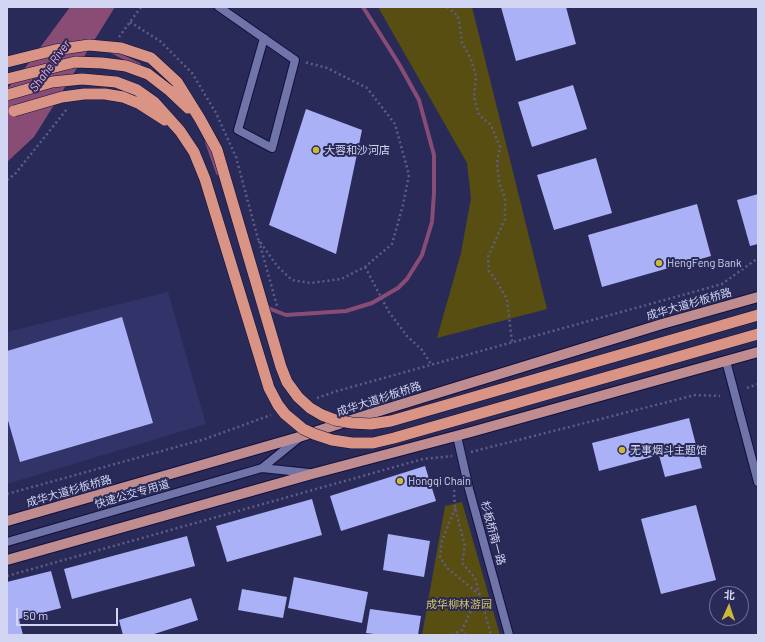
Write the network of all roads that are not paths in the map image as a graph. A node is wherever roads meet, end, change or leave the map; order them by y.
1 (219, 7) edge
2 (264, 38) junction
3 (7, 62) edge
4 (7, 79) edge
5 (7, 95) edge
6 (14, 111) dead end
7 (200, 119) junction
8 (180, 131) junction
9 (758, 297) edge
10 (758, 315) edge
11 (758, 334) edge
12 (758, 352) edge
13 (726, 361) junction
14 (457, 436) junction
15 (299, 437) junction
16 (262, 468) junction
17 (312, 474) junction
18 (758, 482) edge
19 (7, 521) edge
20 (7, 542) edge
21 (7, 560) edge
22 (509, 635) edge

1 - 2 street
2 - 2 street
3 - 7 highway, bridge
4 - 7 highway, bridge
5 - 8 highway, bridge
6 - 8 highway, bridge
7 - 10 highway, bridge
8 - 11 highway, bridge
9 - 15 main road, 成华大道杉板桥路
12 - 13 main road
13 - 14 main road
13 - 18 street
14 - 17 main road
14 - 22 street, 杉板桥南一路
15 - 16 street
15 - 19 main road, 成华大道杉板桥路
16 - 17 street
16 - 20 street, 快速公交专用道
17 - 21 main road

